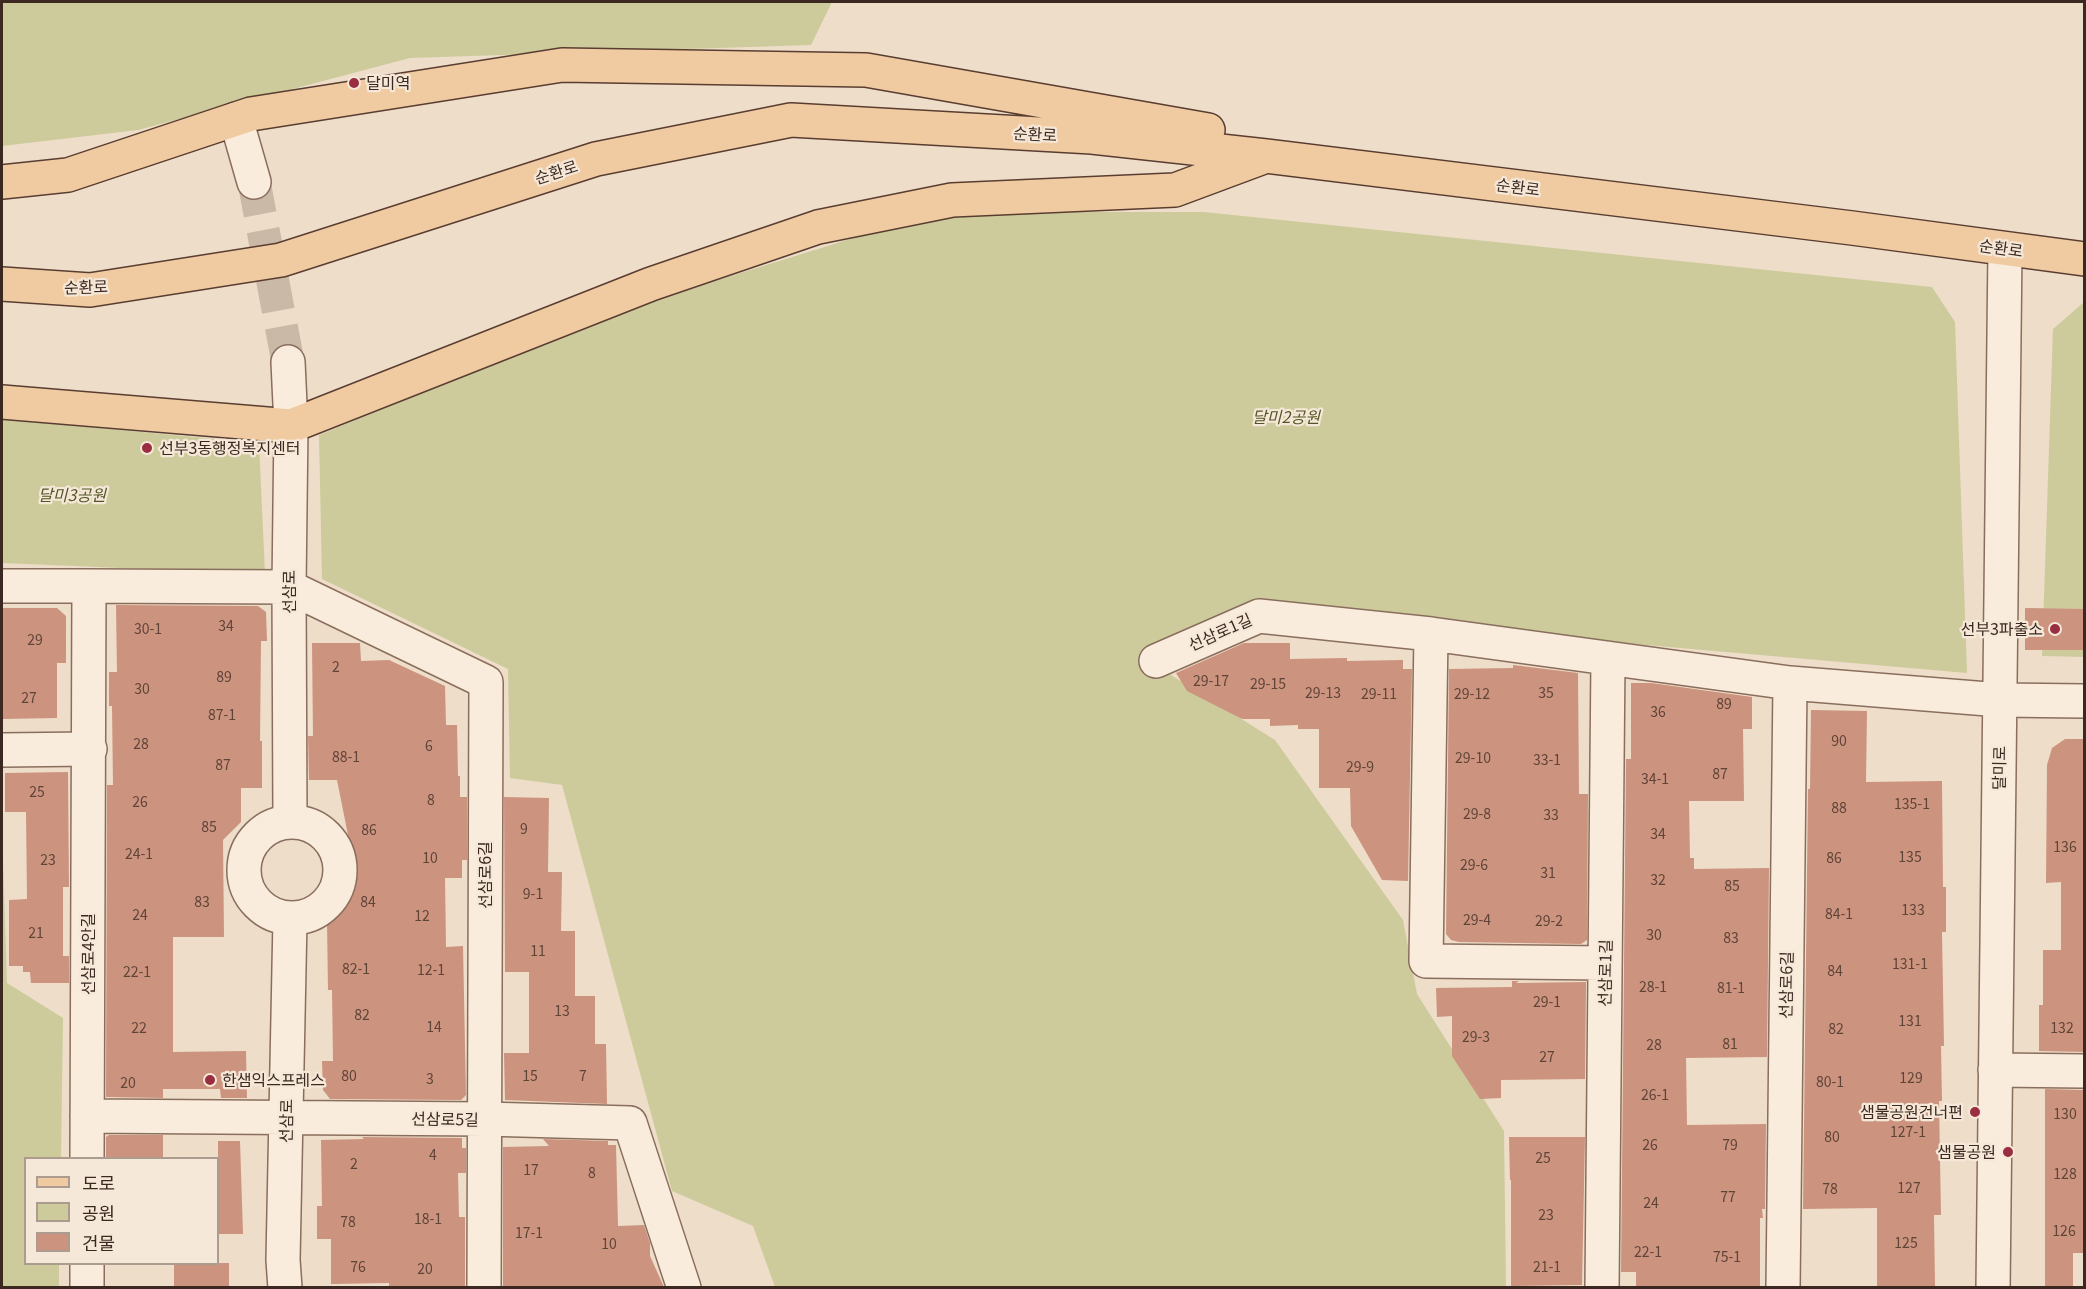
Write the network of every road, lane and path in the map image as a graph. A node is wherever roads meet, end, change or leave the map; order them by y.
1 (236, 118) junction
2 (1266, 156) junction
3 (2, 182) edge
4 (254, 182) tunnel mouth
5 (2005, 249) junction
6 (2085, 259) edge
7 (2, 284) edge
8 (288, 362) tunnel mouth
9 (2, 402) edge
10 (291, 426) junction
11 (2, 586) edge
12 (89, 586) junction
13 (289, 587) junction
14 (1431, 634) junction
15 (1608, 659) junction
16 (1156, 661) dead end
17 (1790, 683) junction
18 (2000, 700) junction
19 (2085, 701) edge
20 (90, 749) junction
21 (2, 750) edge
22 (290, 822) junction
23 (290, 919) junction
24 (1605, 963) junction
25 (1995, 1070) junction
26 (2085, 1071) edge
27 (87, 1116) junction
28 (286, 1117) junction
29 (485, 1119) junction
30 (87, 1157) edge
31 (87, 1265) edge
32 (87, 1287) edge
33 (285, 1287) edge
34 (484, 1287) edge
35 (684, 1287) edge
36 (1602, 1287) edge
37 (1783, 1287) edge
38 (1993, 1287) edge

1 - 2 main road
1 - 3 main road
1 - 4 street
2 - 5 main road, 순환로
2 - 7 main road, 순환로
2 - 10 main road
5 - 6 main road, 순환로
5 - 18 street, 달미로
8 - 10 street, 선삼로
9 - 10 main road
10 - 13 street, 선삼로
11 - 12 street
12 - 13 street
12 - 20 street, 선삼로4안길
13 - 22 street, 선삼로
13 - 29 street, 선삼로6길
14 - 15 street, 선삼로1길
14 - 16 street, 선삼로1길
14 - 24 street
15 - 17 street, 선삼로1길
15 - 24 street, 선삼로1길
17 - 18 street, 선삼로1길
17 - 37 street, 선삼로6길
18 - 19 street, 선삼로1길
18 - 25 street, 달미로
20 - 21 street
20 - 27 street, 선삼로4안길
22 - 23 street
22 - 23 street
23 - 28 street, 선삼로
24 - 36 street, 선삼로1길
25 - 26 street
25 - 38 street, 달미로
27 - 28 street, 선삼로5길
27 - 30 street, 선삼로4안길
28 - 29 street, 선삼로5길
28 - 33 street, 선삼로
29 - 34 street, 선삼로6길
29 - 35 street, 선삼로5길
31 - 32 street

